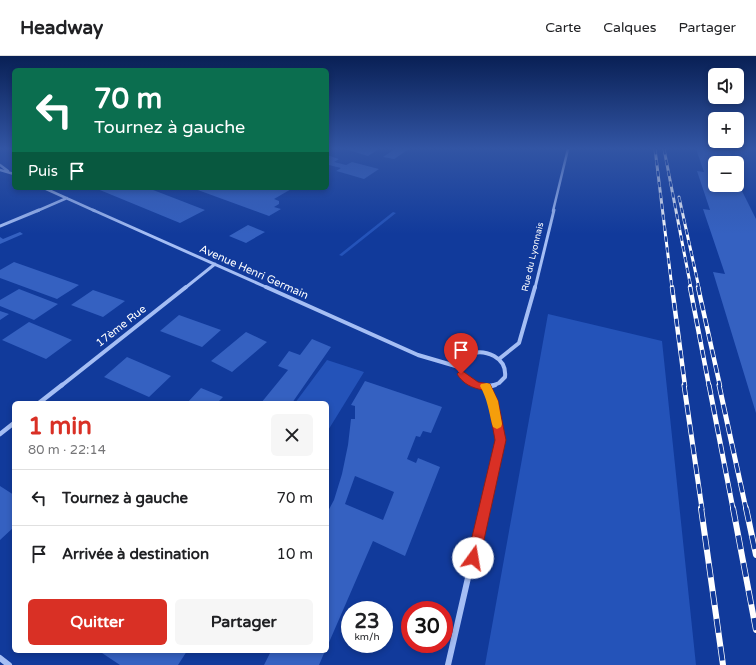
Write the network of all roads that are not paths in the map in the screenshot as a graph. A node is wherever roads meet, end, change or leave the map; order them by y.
1 (561, 177) edge
2 (49, 190) edge
3 (67, 198) junction
4 (0, 226) edge
5 (216, 264) junction
6 (499, 359) junction
7 (459, 367) junction
8 (487, 387) junction
9 (42, 401) edge
10 (12, 425) edge
11 (0, 434) edge
12 (0, 658) edge
13 (9, 665) edge
14 (448, 665) edge

1 - 6 street, Rue du Lyonnais
2 - 3 street, Avenue Henri Germain
3 - 4 street
3 - 5 street, Avenue Henri Germain
5 - 7 street, Avenue Henri Germain
5 - 9 street, 17ème Rue
6 - 7 street
6 - 8 street
7 - 8 street
8 - 14 street
10 - 11 street
12 - 13 street

